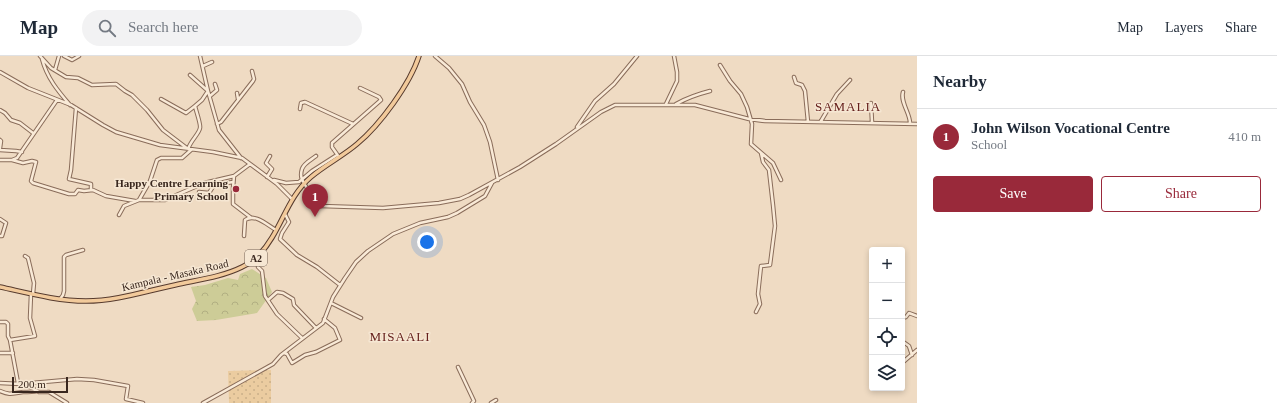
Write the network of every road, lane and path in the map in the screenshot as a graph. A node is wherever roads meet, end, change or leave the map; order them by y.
1 (59, 56) edge
2 (64, 56) edge
3 (79, 56) edge
4 (200, 56) edge
5 (419, 56) edge
6 (435, 56) edge
7 (638, 56) edge
8 (674, 56) edge
9 (41, 57) edge
10 (212, 62) dead end
11 (720, 65) dead end
12 (203, 66) junction
13 (55, 70) junction
14 (252, 71) dead end
15 (0, 72) edge
16 (190, 75) dead end
17 (794, 77) dead end
18 (850, 80) dead end
19 (215, 84) dead end
20 (360, 88) dead end
21 (208, 91) junction
22 (710, 91) dead end
23 (903, 92) dead end
24 (237, 93) dead end
25 (210, 96) junction
26 (161, 99) dead end
27 (56, 100) junction
28 (238, 100) junction
29 (871, 103) dead end
30 (666, 104) junction
31 (675, 104) junction
32 (71, 105) junction
33 (195, 106) junction
34 (76, 108) junction
35 (300, 109) dead end
36 (0, 110) edge
37 (750, 119) junction
38 (808, 122) junction
39 (821, 122) junction
40 (872, 122) junction
41 (910, 123) junction
42 (217, 124) junction
43 (353, 124) junction
44 (917, 124) edge
45 (576, 129) junction
46 (34, 133) junction
47 (0, 140) edge
48 (0, 149) edge
49 (190, 149) junction
50 (22, 152) junction
51 (761, 153) junction
52 (270, 156) dead end
53 (316, 156) dead end
54 (338, 156) junction
55 (242, 158) junction
56 (0, 160) edge
57 (12, 160) junction
58 (250, 164) junction
59 (234, 176) junction
60 (267, 177) junction
61 (272, 180) junction
62 (498, 180) junction
63 (781, 180) dead end
64 (233, 182) junction
65 (303, 182) junction
66 (492, 183) junction
67 (91, 190) junction
68 (198, 192) dead end
69 (292, 199) junction
70 (139, 200) junction
71 (135, 201) junction
72 (284, 213) junction
73 (119, 216) dead end
74 (250, 217) junction
75 (0, 219) edge
76 (276, 230) junction
77 (0, 236) edge
78 (244, 236) dead end
79 (83, 250) dead end
80 (263, 250) junction
81 (25, 256) dead end
82 (340, 285) junction
83 (0, 287) edge
84 (32, 294) junction
85 (60, 299) junction
86 (268, 300) junction
87 (331, 303) junction
88 (756, 312) dead end
89 (905, 316) edge
90 (917, 316) edge
91 (361, 318) dead end
92 (324, 319) junction
93 (0, 322) edge
94 (316, 328) junction
95 (302, 338) junction
96 (10, 340) junction
97 (905, 343) edge
98 (917, 350) edge
99 (13, 353) junction
100 (284, 353) junction
101 (0, 354) edge
102 (912, 355) junction
103 (905, 361) edge
104 (458, 367) dead end
105 (0, 384) edge
106 (20, 384) junction
107 (0, 391) edge
108 (37, 391) junction
109 (496, 400) dead end
110 (68, 403) edge
111 (143, 403) edge
112 (203, 403) edge
113 (472, 403) edge
114 (491, 403) edge

1 - 13 street
2 - 3 street
4 - 12 street
5 - 54 main road, Kampala - Masaka Road / A2
6 - 62 street
7 - 45 street
8 - 30 street
9 - 13 street
9 - 32 street
10 - 12 street
11 - 37 street
12 - 21 street
13 - 49 street
14 - 28 street
15 - 27 street
16 - 21 street
17 - 38 street
18 - 39 street
19 - 25 street
20 - 43 street
21 - 25 street
21 - 33 street
22 - 31 street
23 - 41 street
24 - 28 street
25 - 42 street
26 - 33 street
27 - 32 street
27 - 46 street
28 - 42 street
29 - 40 street
30 - 31 street
30 - 45 street
31 - 37 street
32 - 34 street
33 - 49 street
34 - 49 street
34 - 67 street
35 - 43 street
36 - 46 street
37 - 38 street
37 - 51 street
38 - 39 street
39 - 40 street
40 - 41 street
41 - 44 street
42 - 55 street
43 - 54 street
45 - 62 street
46 - 50 street
47 - 48 street
48 - 50 street
49 - 55 street
49 - 70 street
50 - 57 street
51 - 63 street
51 - 88 street
52 - 60 street
53 - 65 street
54 - 65 main road, Kampala - Masaka Road / A2
55 - 58 street
56 - 57 street
57 - 67 street
58 - 59 street
58 - 60 street
59 - 64 street
59 - 70 street
60 - 61 street
61 - 65 street
61 - 69 street
62 - 66 street
64 - 68 street
64 - 74 street
65 - 66 street
65 - 69 main road, Kampala - Masaka Road / A2
66 - 82 street
67 - 71 street
69 - 72 main road, Kampala - Masaka Road / A2
70 - 71 street
71 - 73 street
72 - 76 main road, Kampala - Masaka Road / A2
72 - 82 street
74 - 76 street
74 - 78 street
75 - 77 street
76 - 80 main road, Kampala - Masaka Road / A2
79 - 85 street
80 - 85 main road, Kampala - Masaka Road / A2
80 - 86 street
81 - 84 street
82 - 87 street
83 - 84 main road, Kampala - Masaka Road / A2
84 - 85 main road, Kampala - Masaka Road / A2
84 - 96 street
86 - 94 street
86 - 95 street
87 - 91 street
87 - 92 street
89 - 90 street
92 - 94 street
92 - 100 street
93 - 96 street
94 - 95 street
95 - 100 street
96 - 99 street
97 - 102 street
98 - 102 street
99 - 101 street
99 - 106 street
100 - 112 street
102 - 103 street
104 - 113 street
105 - 106 street
106 - 108 street
106 - 111 street
107 - 108 street
108 - 110 street
109 - 114 street

